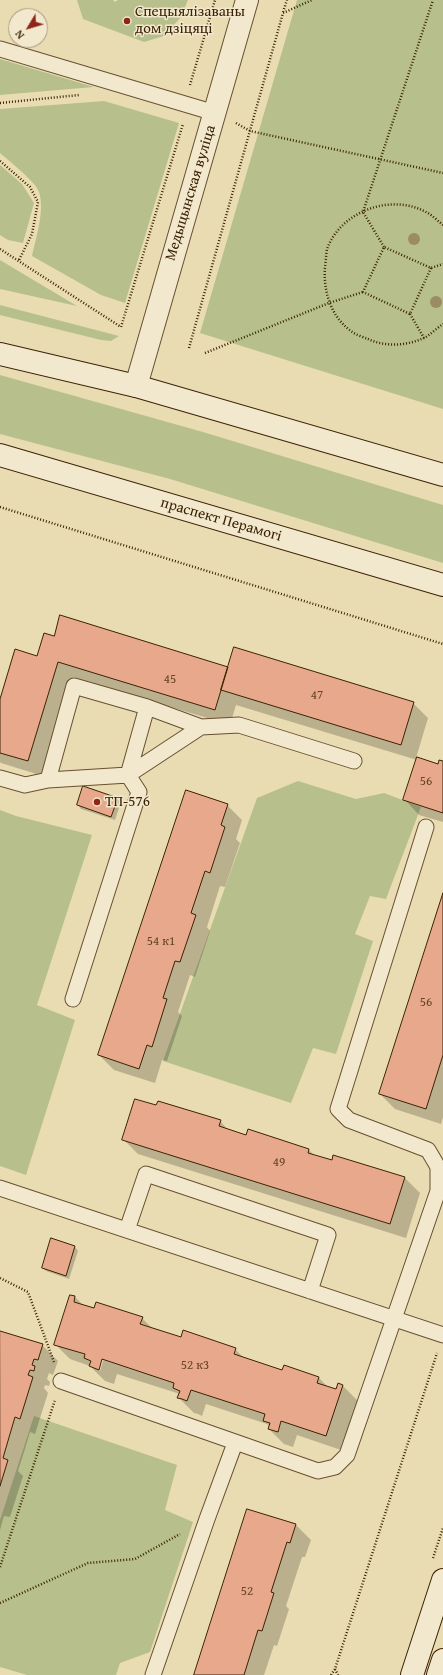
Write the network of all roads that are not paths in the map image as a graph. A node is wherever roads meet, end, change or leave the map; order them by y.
1 (247, 0) edge
2 (0, 49) edge
3 (215, 113) junction
4 (0, 354) edge
5 (136, 386) junction
6 (0, 455) edge
7 (443, 475) edge
8 (443, 585) edge
9 (147, 707) junction
10 (201, 727) junction
11 (354, 761) dead end
12 (128, 775) junction
13 (0, 778) edge
14 (48, 780) junction
15 (426, 827) dead end
16 (73, 999) dead end
17 (2, 1193) edge
18 (127, 1230) junction
19 (310, 1291) junction
20 (394, 1318) junction
21 (443, 1335) edge
22 (61, 1381) road end
23 (235, 1443) junction
24 (443, 1580) edge
25 (443, 1660) edge
26 (154, 1675) edge
27 (412, 1675) edge
28 (438, 1675) edge

1 - 3 main road, Медыцынская вуліца
2 - 3 lane
3 - 5 main road, Медыцынская вуліца
4 - 5 main road
5 - 7 main road
6 - 8 main road, праспект Перамогі
9 - 10 lane
9 - 12 lane
9 - 14 lane
10 - 11 lane
10 - 12 lane
12 - 14 lane
12 - 16 lane
13 - 14 lane
15 - 20 lane
17 - 18 lane
18 - 19 lane
18 - 19 lane
19 - 20 lane
20 - 21 lane
20 - 23 lane
22 - 23 lane
23 - 26 lane
24 - 27 main road
25 - 28 main road

